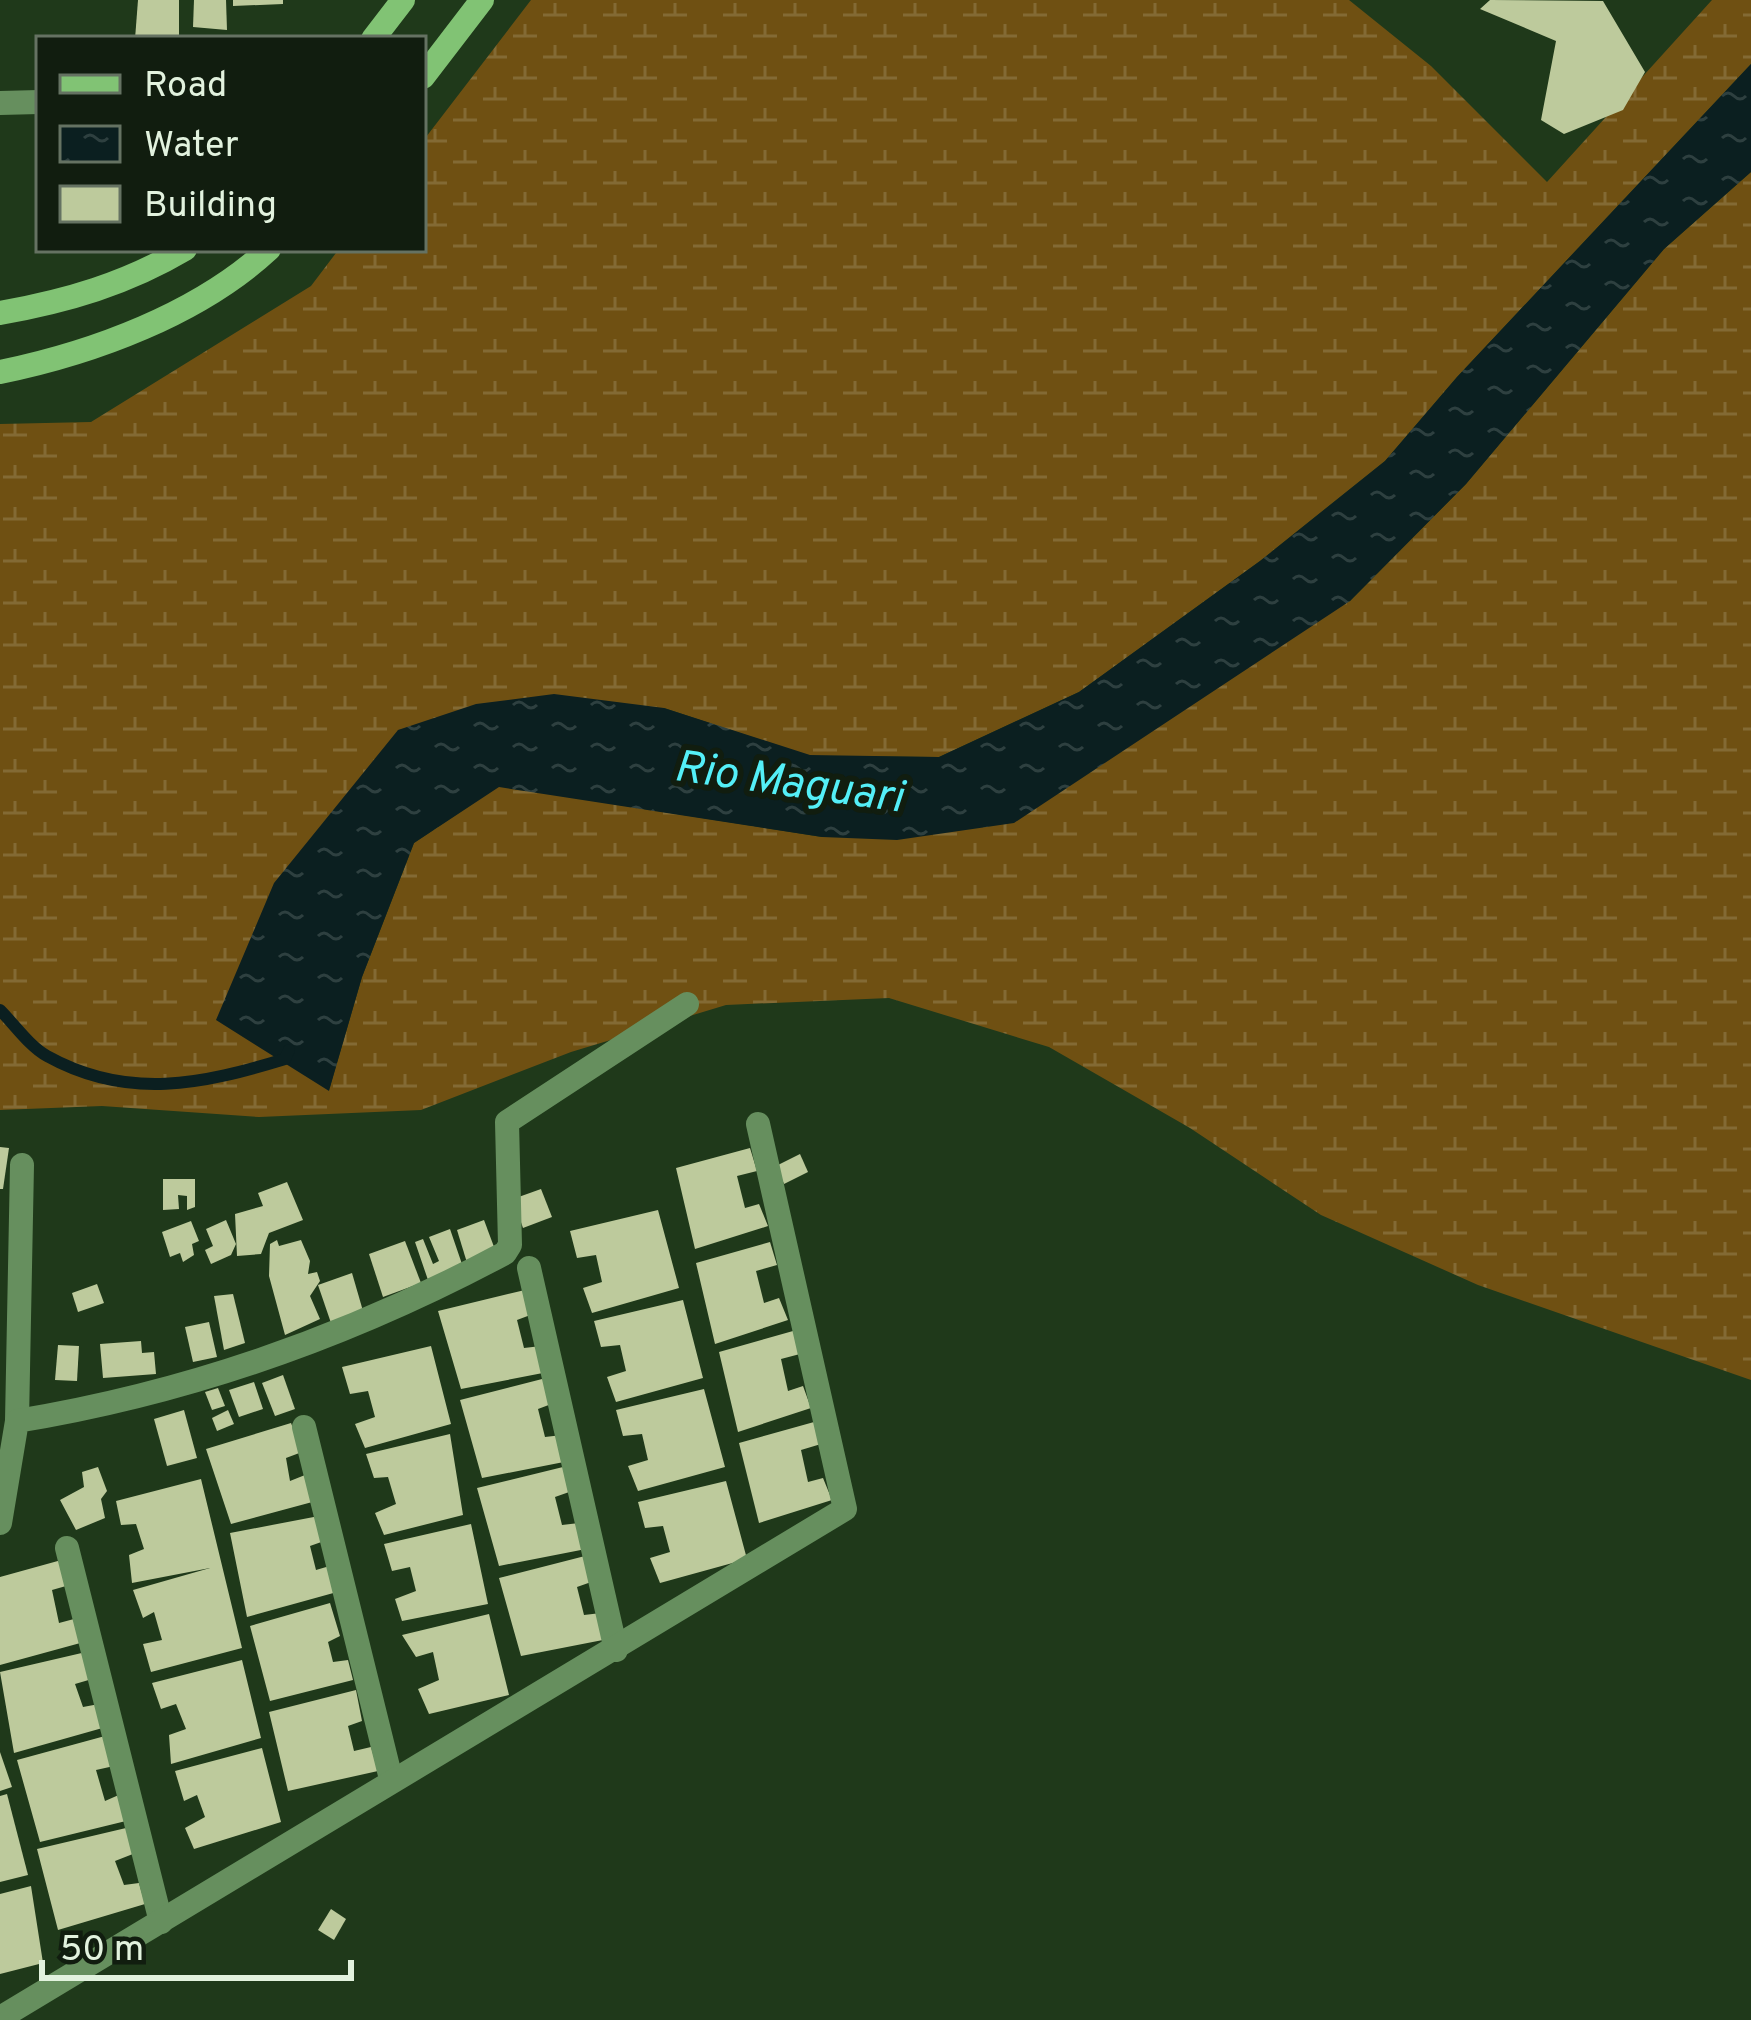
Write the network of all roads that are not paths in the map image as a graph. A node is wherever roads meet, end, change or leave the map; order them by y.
1 (403, 0) edge
2 (482, 0) edge
3 (375, 36) edge
4 (426, 73) edge
5 (36, 102) edge
6 (0, 103) edge
7 (179, 252) edge
8 (266, 252) edge
9 (0, 313) edge
10 (0, 372) edge
11 (687, 1004) dead end
12 (758, 1124) dead end
13 (22, 1166) dead end
14 (529, 1268) dead end
15 (17, 1421) junction
16 (304, 1427) dead end
17 (0, 1523) edge
18 (67, 1548) dead end
19 (616, 1650) junction
20 (391, 1779) junction
21 (161, 1922) junction
22 (0, 2018) edge

1 - 3 street
2 - 4 street
5 - 6 street
7 - 9 street
8 - 10 street
11 - 15 street
12 - 19 street
13 - 15 street
14 - 19 street
15 - 17 street
16 - 20 street
18 - 21 street
19 - 20 street
20 - 21 street
21 - 22 street

